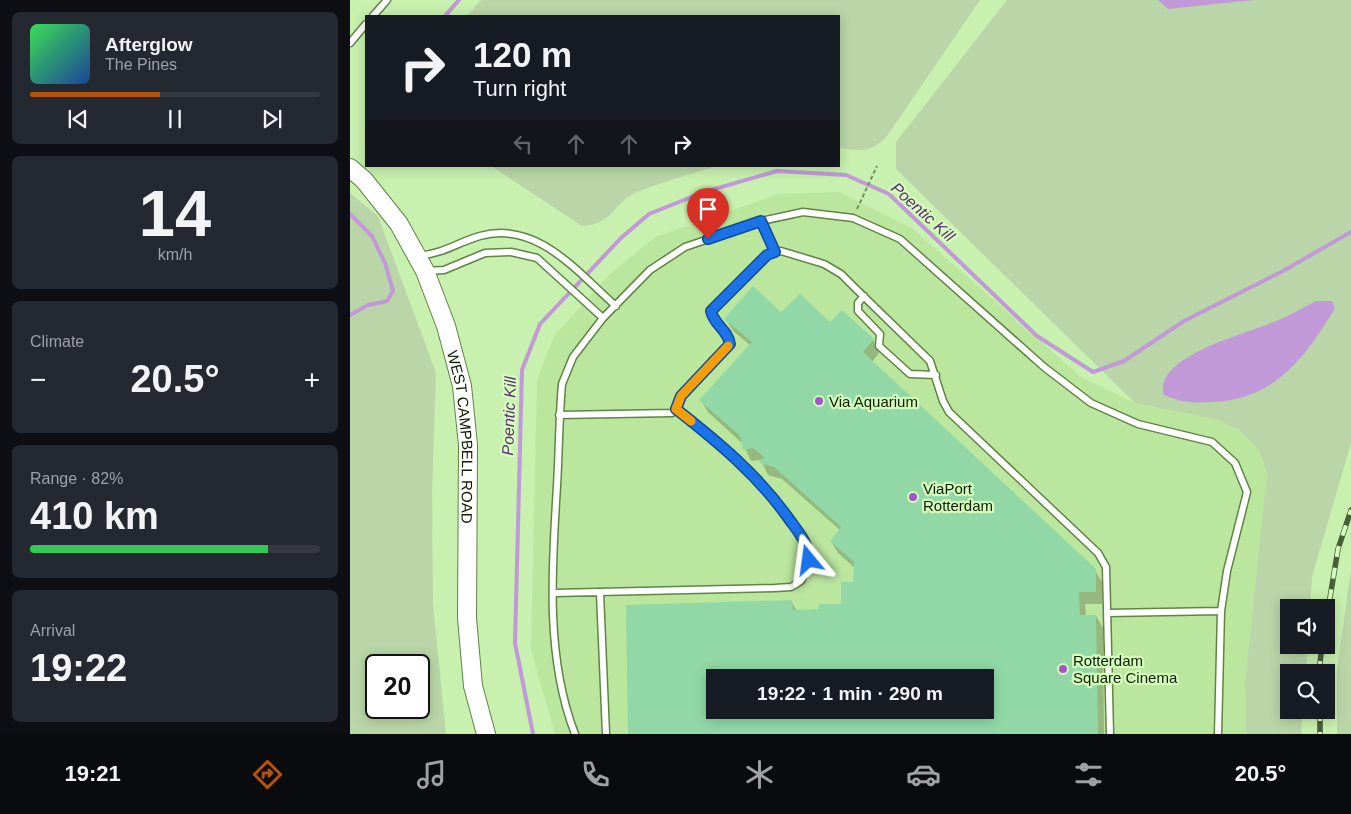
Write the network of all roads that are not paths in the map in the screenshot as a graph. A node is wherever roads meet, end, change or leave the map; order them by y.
1 (382, 2) edge
2 (374, 15) edge
3 (365, 25) edge
4 (350, 43) edge
5 (350, 168) edge
6 (761, 221) junction
7 (775, 252) junction
8 (420, 263) junction
9 (864, 296) junction
10 (616, 306) junction
11 (603, 318) junction
12 (936, 375) junction
13 (676, 409) junction
14 (560, 415) junction
15 (554, 593) junction
16 (600, 593) junction
17 (1221, 611) junction
18 (1107, 613) junction
19 (486, 734) edge
20 (575, 734) edge
21 (606, 734) edge
22 (1110, 734) edge
23 (1218, 734) edge

1 - 2 lane
3 - 4 lane
5 - 8 main road, WEST CAMPBELL ROAD
6 - 7 lane
6 - 10 lane
6 - 17 lane
7 - 9 lane
7 - 13 lane
8 - 10 lane
8 - 11 lane
8 - 19 main road, WEST CAMPBELL ROAD
9 - 12 lane
9 - 12 lane
10 - 11 lane
11 - 14 lane
12 - 18 lane
13 - 14 lane
13 - 16 lane
14 - 15 lane
15 - 16 lane
15 - 20 lane
16 - 21 lane
17 - 18 lane
17 - 23 lane
18 - 22 lane

